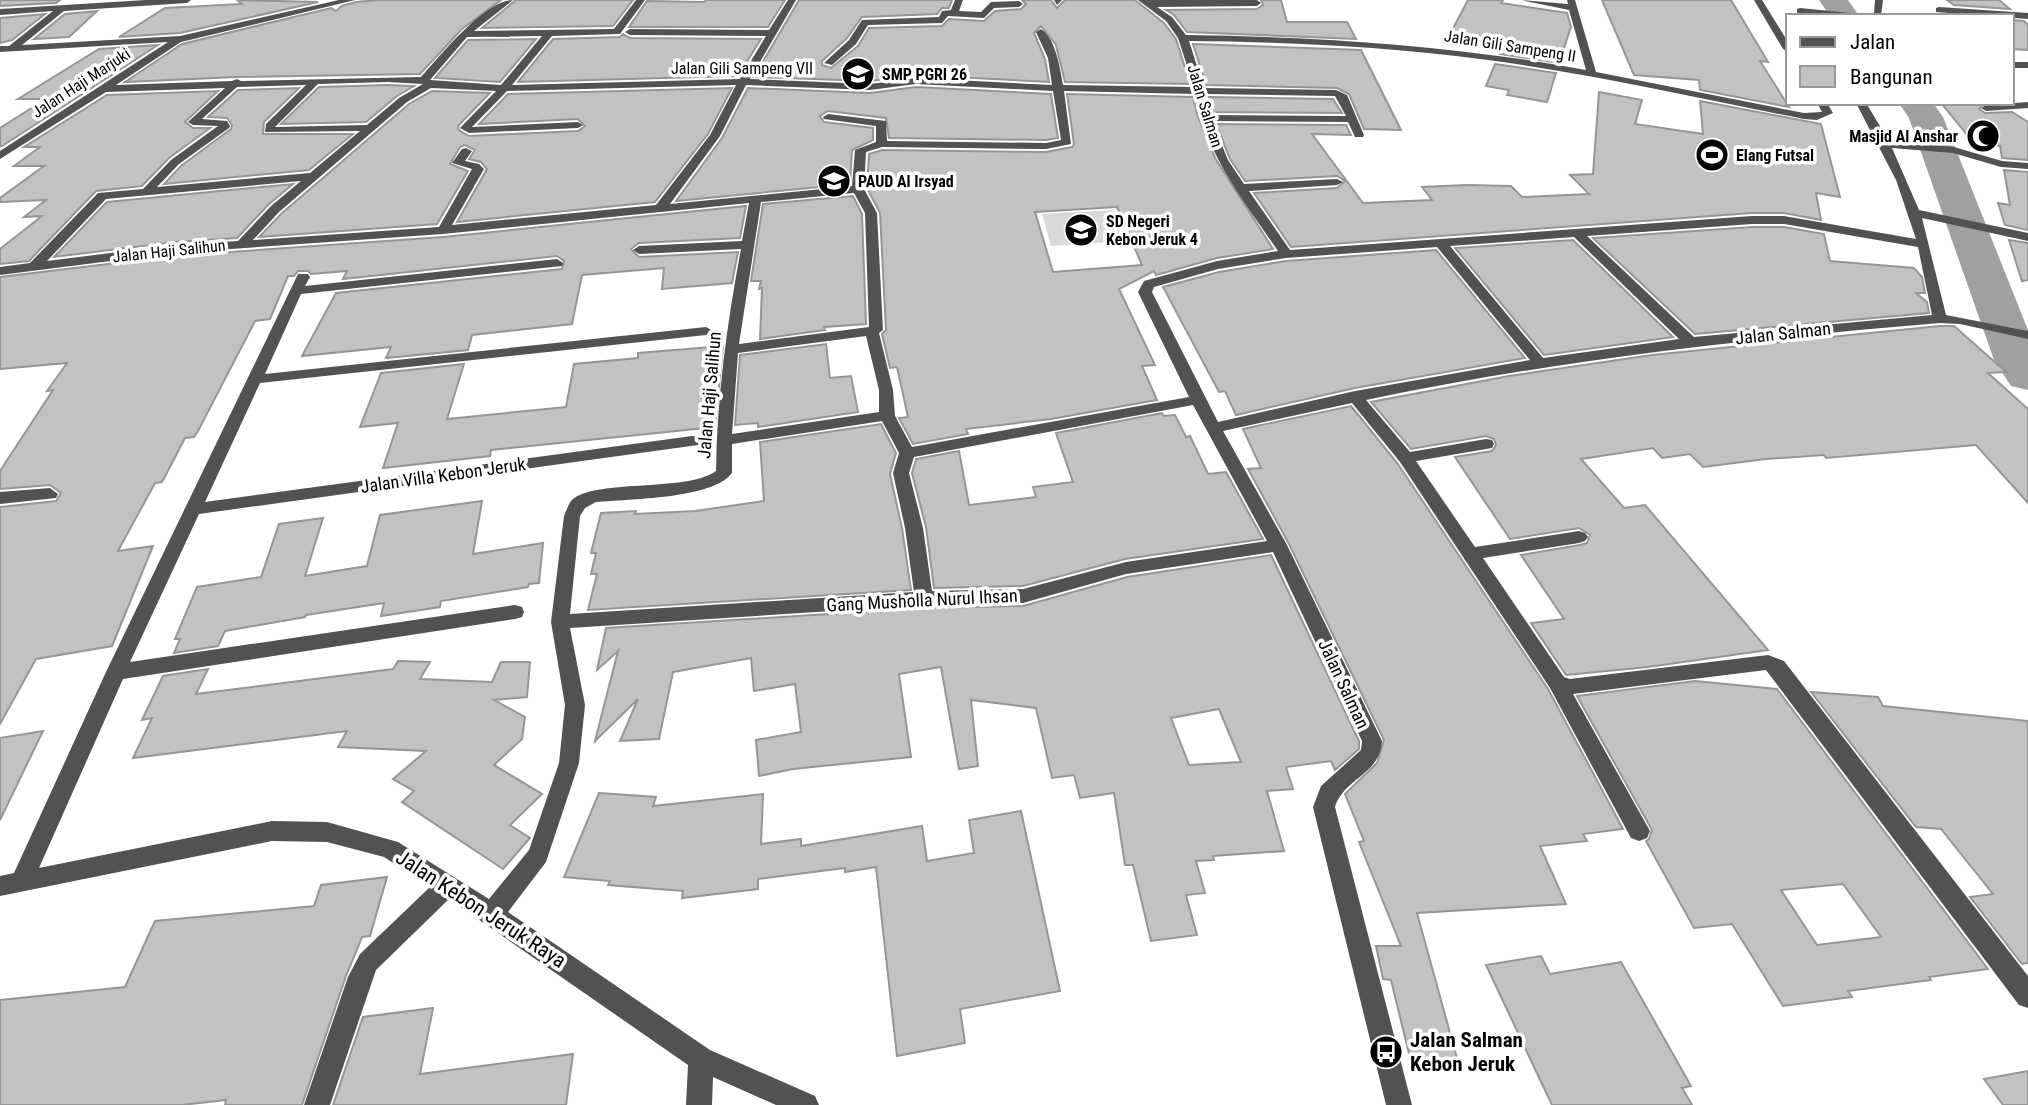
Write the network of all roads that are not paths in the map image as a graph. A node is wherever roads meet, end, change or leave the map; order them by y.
1 (72, 0) edge
2 (187, 0) edge
3 (351, 0) edge
4 (509, 0) edge
5 (640, 0) edge
6 (792, 0) edge
7 (959, 0) edge
8 (1525, 0) edge
9 (1758, 0) edge
10 (1791, 0) edge
11 (1145, 2) edge
12 (1019, 4) dead end
13 (1257, 4) dead end
14 (1572, 4) edge
15 (60, 9) junction
16 (1939, 10) dead end
17 (0, 12) edge
18 (954, 13) junction
19 (1804, 13) edge
20 (1998, 14) edge
21 (631, 32) dead end
22 (1041, 32) dead end
23 (549, 33) junction
24 (773, 33) junction
25 (464, 34) junction
26 (1183, 38) junction
27 (180, 39) junction
28 (1786, 46) edge
29 (11, 48) junction
30 (0, 49) edge
31 (829, 63) dead end
32 (1592, 74) junction
33 (316, 81) junction
34 (237, 82) junction
35 (426, 82) junction
36 (743, 82) junction
37 (504, 88) junction
38 (1060, 88) junction
39 (100, 89) junction
40 (1200, 91) junction
41 (1862, 105) edge
42 (2028, 105) edge
43 (1825, 108) edge
44 (1986, 108) dead end
45 (828, 117) dead end
46 (1205, 118) junction
47 (1352, 119) junction
48 (578, 125) dead end
49 (370, 128) junction
50 (1359, 135) dead end
51 (881, 144) junction
52 (1886, 144) junction
53 (0, 145) edge
54 (15, 145) junction
55 (466, 151) dead end
56 (0, 156) edge
57 (2028, 166) edge
58 (315, 176) junction
59 (1337, 182) dead end
60 (1241, 188) junction
61 (858, 189) junction
62 (147, 191) junction
63 (756, 199) junction
64 (659, 210) junction
65 (1916, 213) junction
66 (443, 230) junction
67 (1576, 232) junction
68 (2028, 237) edge
69 (1440, 242) junction
70 (242, 244) junction
71 (747, 244) junction
72 (1923, 244) junction
73 (639, 250) dead end
74 (1286, 254) junction
75 (557, 263) dead end
76 (35, 266) junction
77 (0, 271) edge
78 (1940, 319) junction
79 (706, 331) dead end
80 (872, 332) junction
81 (2028, 335) edge
82 (1692, 343) junction
83 (733, 349) junction
84 (1539, 362) junction
85 (255, 379) junction
86 (1355, 397) junction
87 (1198, 400) junction
88 (887, 415) junction
89 (1214, 428) junction
90 (723, 440) junction
91 (692, 441) dead end
92 (1486, 444) dead end
93 (906, 453) junction
94 (1406, 458) junction
95 (50, 494) dead end
96 (0, 498) edge
97 (193, 509) junction
98 (1579, 537) dead end
99 (1278, 545) junction
100 (1472, 554) junction
101 (924, 598) junction
102 (515, 612) dead end
103 (561, 622) junction
104 (116, 672) junction
105 (1557, 683) junction
106 (1639, 831) dead end
107 (11, 883) edge
108 (448, 884) junction
109 (492, 914) junction
110 (2028, 996) edge
111 (701, 1059) junction
112 (317, 1105) edge
113 (699, 1105) edge
114 (806, 1105) edge
115 (1399, 1105) edge

1 - 15 street
2 - 15 street
3 - 27 street
4 - 25 street
5 - 23 street
6 - 24 street
7 - 18 street
8 - 14 street
9 - 28 street
10 - 19 street
11 - 13 street
11 - 26 street, Jalan Salman
12 - 18 street
14 - 32 street
15 - 17 street
15 - 29 street
16 - 20 street
18 - 31 street
21 - 24 street
22 - 38 street
23 - 25 street
23 - 37 street
24 - 36 street
25 - 35 street
26 - 32 street, Jalan Gili Sampeng II
26 - 40 street, Jalan Salman
27 - 29 street
27 - 39 street, Jalan Haji Marjuki
29 - 30 street
32 - 43 street, Jalan Gili Sampeng II
33 - 34 street, Jalan Gili Sampeng VII
33 - 35 street, Jalan Gili Sampeng VII
33 - 49 street
34 - 39 street, Jalan Gili Sampeng VII
34 - 62 street
35 - 37 street, Jalan Gili Sampeng VII
35 - 49 street
36 - 37 street, Jalan Gili Sampeng VII
36 - 38 street, Jalan Gili Sampeng VII
36 - 64 street
37 - 48 street
38 - 40 street, Jalan Gili Sampeng VII
38 - 51 street
39 - 54 street, Jalan Haji Marjuki
40 - 46 street, Jalan Salman
40 - 47 street, Jalan Gili Sampeng VII
41 - 52 street
42 - 44 street
45 - 51 street
46 - 47 street
46 - 60 street, Jalan Salman
47 - 50 street, Jalan Gili Sampeng VII
49 - 58 street
51 - 61 street
52 - 57 street
52 - 65 street
53 - 54 street
54 - 56 street, Jalan Haji Marjuki
55 - 66 street
58 - 62 street
58 - 70 street
59 - 60 street
60 - 74 street, Jalan Salman
61 - 63 street, Jalan Haji Salihun
61 - 80 street
62 - 76 street
63 - 64 street, Jalan Haji Salihun
63 - 71 street, Jalan Haji Salihun
64 - 66 street, Jalan Haji Salihun
65 - 68 street
65 - 72 street
66 - 70 street, Jalan Haji Salihun
67 - 69 street, Jalan Salman
67 - 72 street, Jalan Salman
67 - 82 street
69 - 74 street, Jalan Salman
69 - 84 street
70 - 76 street, Jalan Haji Salihun
71 - 73 street
71 - 83 street, Jalan Haji Salihun
72 - 78 street
74 - 87 street, Jalan Salman
75 - 85 street
76 - 77 street, Jalan Haji Salihun
78 - 81 street, Jalan Salman
78 - 82 street, Jalan Salman
79 - 85 street
80 - 83 street
80 - 88 street
82 - 84 street, Jalan Salman
83 - 90 street, Jalan Haji Salihun
84 - 86 street, Jalan Salman
85 - 97 street
86 - 89 street, Jalan Salman
86 - 94 street
87 - 89 street, Jalan Salman
87 - 93 street
88 - 90 street
88 - 93 street
89 - 99 street, Jalan Salman
90 - 103 street, Jalan Haji Salihun
91 - 97 street, Jalan Villa Kebon Jeruk
92 - 94 street
93 - 101 street
94 - 100 street
95 - 96 street
97 - 104 street
98 - 100 street
99 - 101 street, Gang Musholla Nurul Ihsan
99 - 115 street, Jalan Salman
100 - 105 street
101 - 103 street, Gang Musholla Nurul Ihsan
102 - 104 street
103 - 109 street, Jalan Haji Salihun
104 - 107 street
105 - 106 street
105 - 110 street
107 - 108 street, Jalan Kebon Jeruk Raya
108 - 109 street, Jalan Kebon Jeruk Raya
108 - 112 street
109 - 111 street, Jalan Kebon Jeruk Raya
111 - 113 street
111 - 114 street, Jalan Kebon Jeruk Raya

